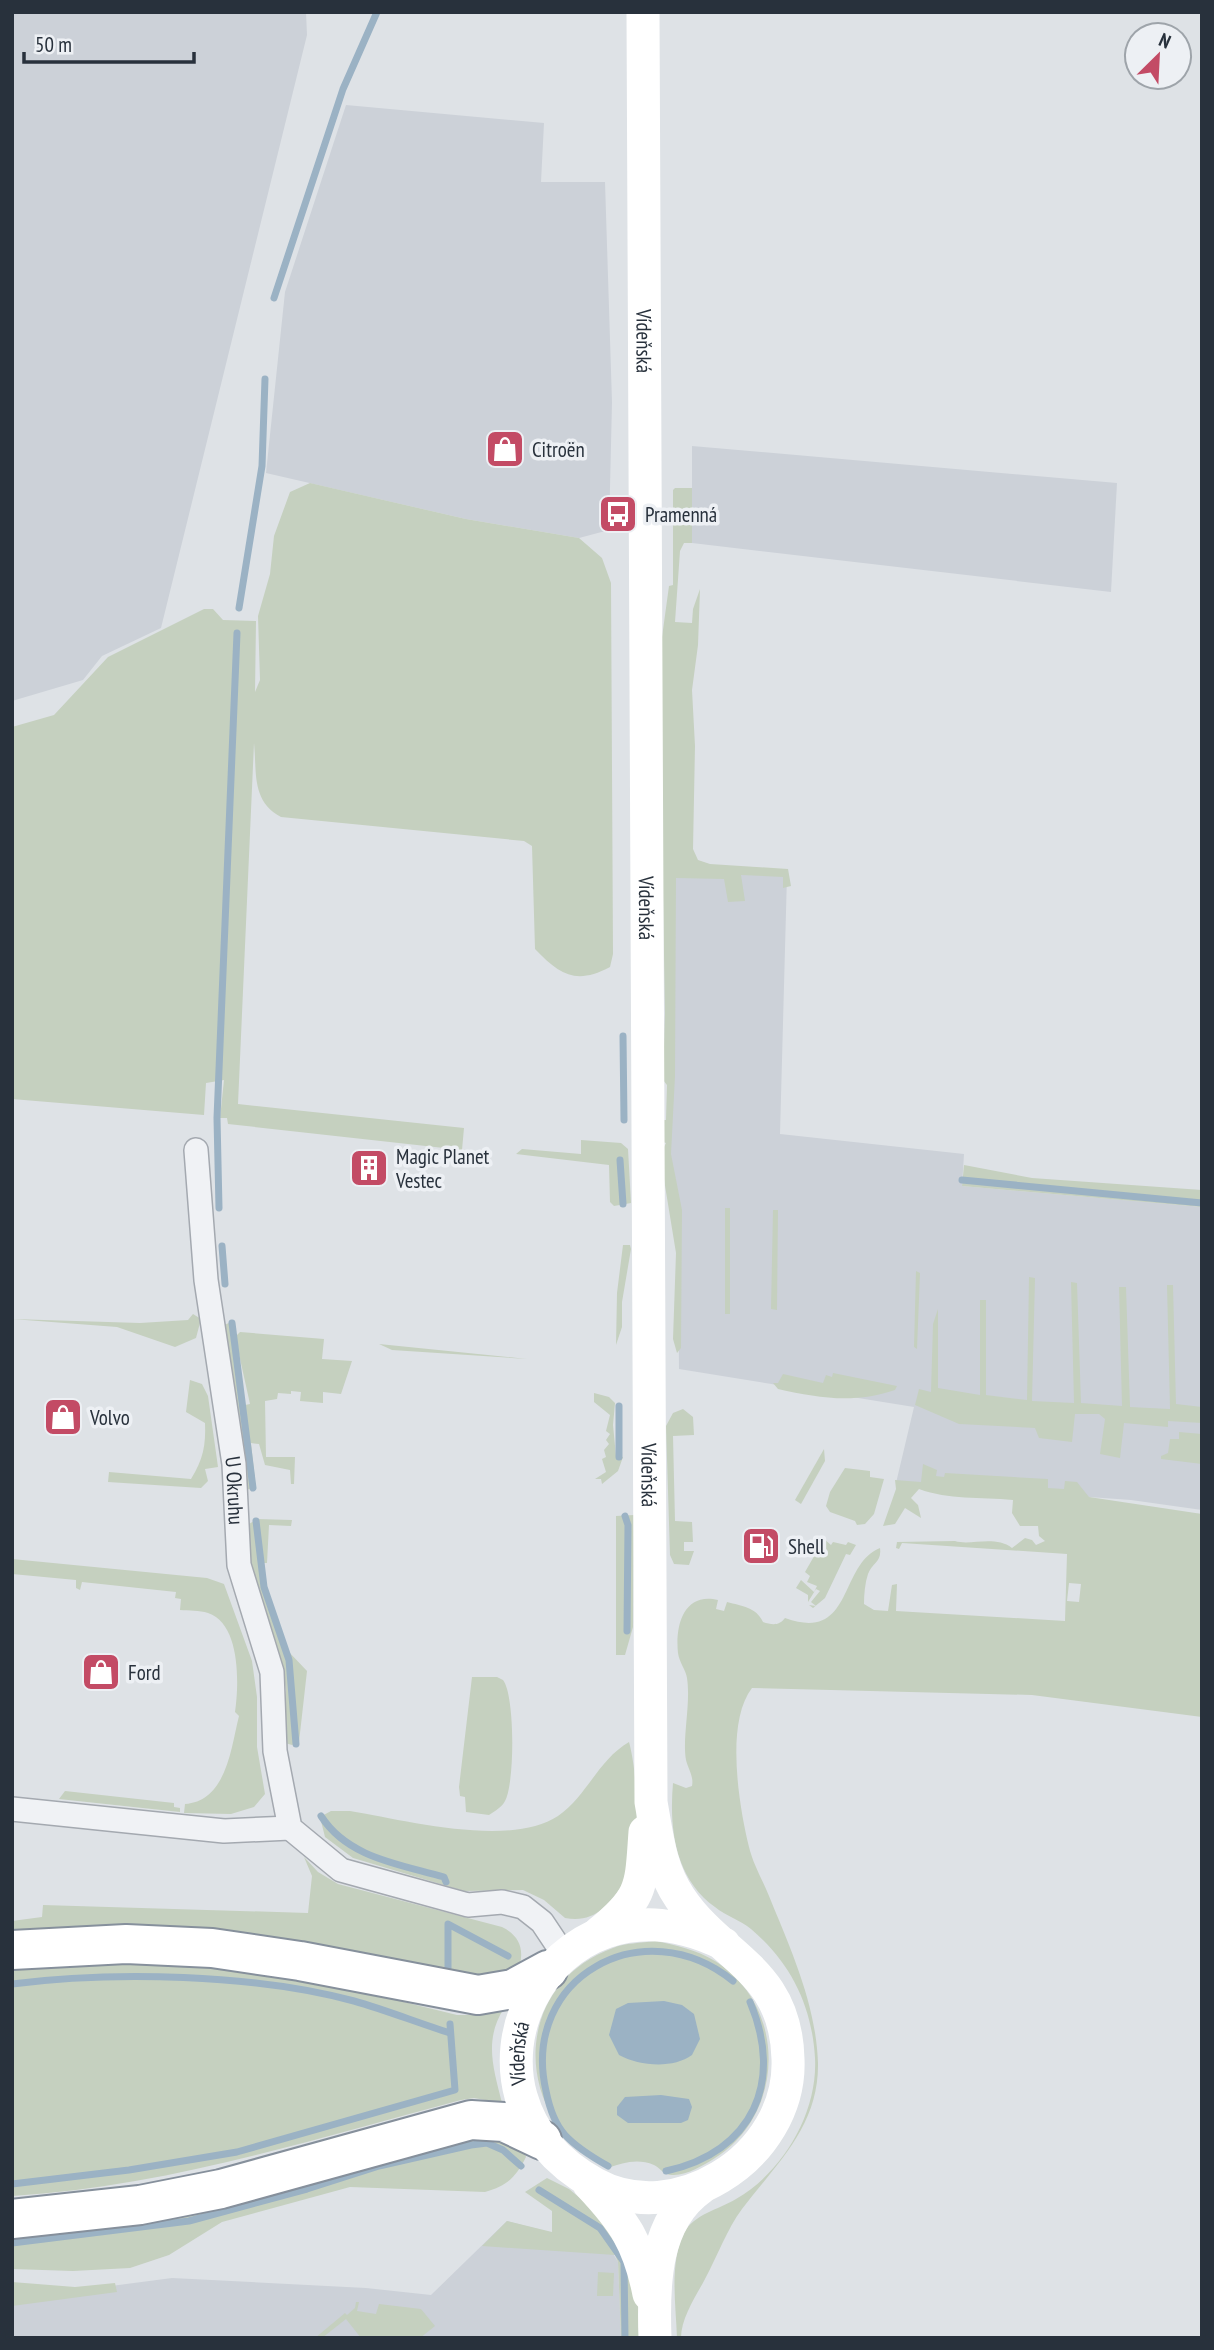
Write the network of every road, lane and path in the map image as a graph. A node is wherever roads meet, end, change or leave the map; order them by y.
1 (643, 12) edge
2 (196, 1150) dead end
3 (651, 1802) junction
4 (12, 1809) edge
5 (290, 1828) junction
6 (597, 1935) junction
7 (724, 1944) junction
8 (12, 1950) edge
9 (556, 1962) junction
10 (542, 2140) junction
11 (583, 2177) junction
12 (709, 2183) junction
13 (12, 2219) edge
14 (655, 2329) edge

1 - 3 main road, Vídeňská
2 - 5 street, U Okruhu
3 - 6 main road, Vídeňská
3 - 7 main road, Vídeňská
4 - 5 street
5 - 9 street
6 - 7 main road, Vídeňská
6 - 9 main road, Vídeňská
7 - 12 main road, Vídeňská
8 - 9 highway
9 - 10 main road, Vídeňská
10 - 11 main road, Vídeňská
10 - 13 highway
11 - 12 main road, Vídeňská
11 - 14 main road, Vídeňská
12 - 14 main road, Vídeňská

